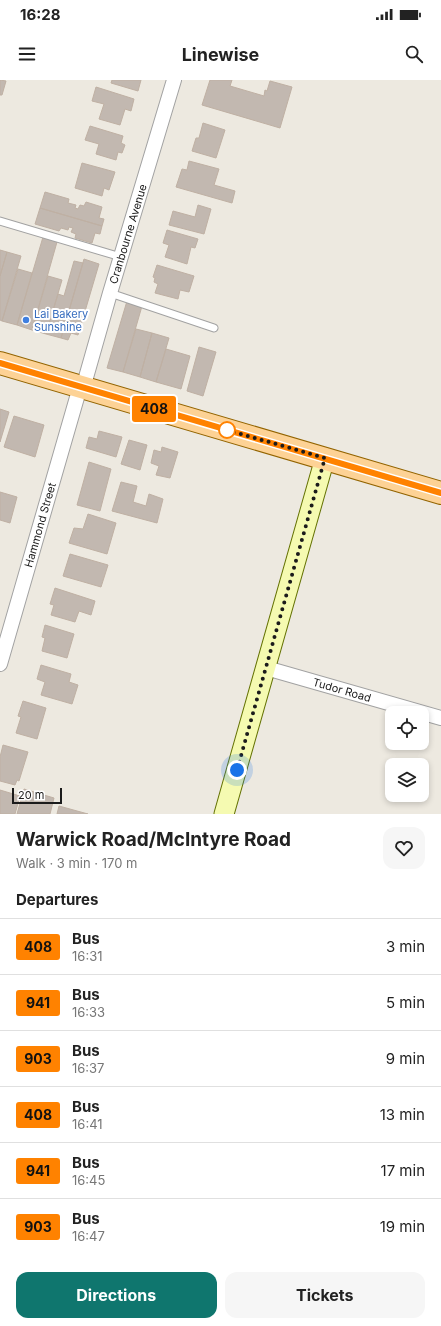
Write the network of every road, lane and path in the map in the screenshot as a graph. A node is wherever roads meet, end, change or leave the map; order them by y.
1 (174, 80) edge
2 (0, 220) edge
3 (121, 257) junction
4 (110, 293) junction
5 (214, 328) dead end
6 (0, 363) edge
7 (82, 387) junction
8 (325, 458) junction
9 (441, 493) edge
10 (0, 664) edge
11 (266, 668) junction
12 (441, 718) edge
13 (224, 814) edge

1 - 3 street, Cranbourne Avenue
2 - 3 lane
3 - 4 street, Cranbourne Avenue
4 - 5 lane
4 - 7 street, Cranbourne Avenue
6 - 7 main road
7 - 8 main road
7 - 10 street, Hammond Street
8 - 9 main road
8 - 11 street
11 - 12 street, Tudor Road
11 - 13 street

